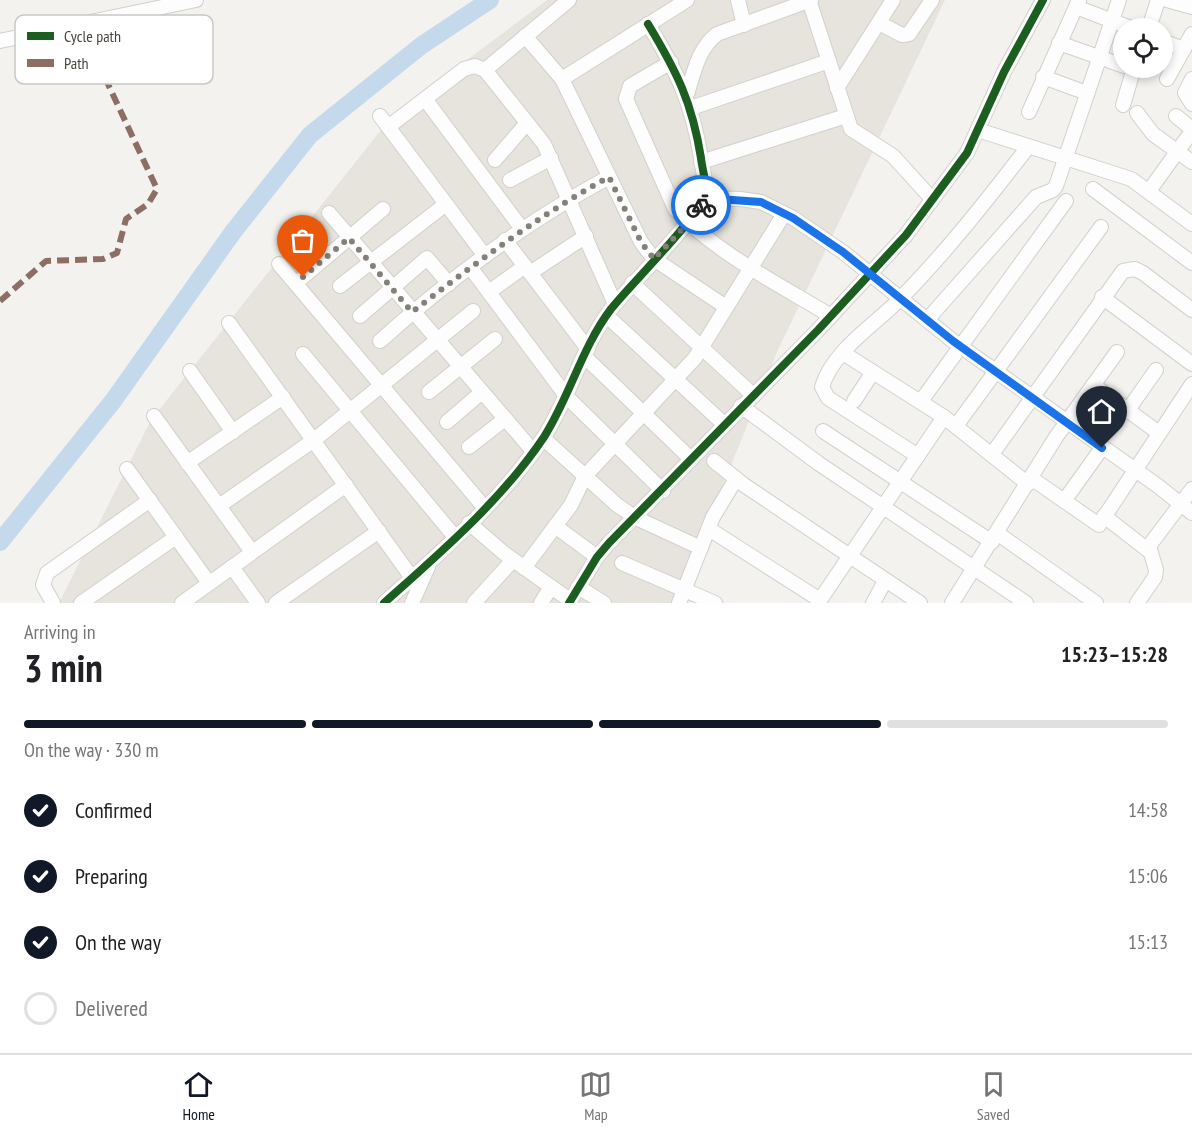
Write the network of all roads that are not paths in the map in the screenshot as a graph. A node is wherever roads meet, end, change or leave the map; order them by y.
1 (196, 0) edge
2 (569, 0) edge
3 (687, 0) edge
4 (738, 0) edge
5 (810, 0) edge
6 (893, 0) edge
7 (932, 0) edge
8 (1043, 0) edge
9 (1119, 0) edge
10 (1158, 0) edge
11 (1167, 0) edge
12 (1078, 3) edge
13 (1192, 6) edge
14 (124, 15) edge
15 (1152, 18) edge
16 (1112, 21) junction
17 (879, 23) junction
18 (648, 24) junction
19 (744, 25) junction
20 (1192, 34) edge
21 (525, 36) junction
22 (15, 38) edge
23 (0, 41) edge
24 (1059, 44) junction
25 (1173, 45) edge
26 (1184, 49) junction
27 (1100, 58) junction
28 (829, 61) junction
29 (671, 62) junction
30 (1113, 62) edge
31 (1173, 64) edge
32 (485, 70) junction
33 (1043, 76) junction
34 (1128, 78) edge
35 (562, 79) junction
36 (1192, 79) edge
37 (837, 88) junction
38 (1087, 93) junction
39 (687, 94) junction
40 (425, 99) junction
41 (1192, 104) edge
42 (1123, 105) dead end
43 (690, 108) junction
44 (1029, 112) dead end
45 (1137, 113) dead end
46 (846, 116) junction
47 (1176, 116) dead end
48 (527, 123) junction
49 (978, 130) junction
50 (1192, 130) edge
51 (885, 136) dead end
52 (865, 140) junction
53 (1028, 147) junction
54 (1177, 152) junction
55 (551, 158) junction
56 (1064, 159) junction
57 (495, 160) dead end
58 (701, 162) junction
59 (1192, 162) edge
60 (609, 177) junction
61 (510, 180) dead end
62 (1094, 189) dead end
63 (1149, 191) junction
64 (704, 198) junction
65 (569, 199) junction
66 (932, 199) junction
67 (1066, 201) dead end
68 (446, 204) junction
69 (673, 204) junction
70 (383, 209) dead end
71 (328, 213) dead end
72 (784, 214) junction
73 (688, 223) junction
74 (1192, 224) edge
75 (1101, 227) dead end
76 (522, 229) junction
77 (586, 236) junction
78 (349, 238) junction
79 (505, 240) junction
80 (485, 256) junction
81 (654, 259) junction
82 (369, 261) junction
83 (1192, 263) edge
84 (279, 264) dead end
85 (470, 267) junction
86 (752, 268) junction
87 (528, 269) junction
88 (303, 277) dead end
89 (875, 278) junction
90 (632, 283) junction
91 (449, 284) junction
92 (340, 286) dead end
93 (392, 288) junction
94 (489, 292) junction
95 (1102, 297) junction
96 (901, 298) junction
97 (726, 307) junction
98 (611, 310) junction
99 (1192, 310) edge
100 (473, 311) dead end
101 (412, 312) junction
102 (360, 316) dead end
103 (831, 316) junction
104 (927, 320) junction
105 (229, 322) dead end
106 (495, 339) dead end
107 (436, 340) junction
108 (380, 341) dead end
109 (962, 347) junction
110 (702, 348) junction
111 (1117, 352) dead end
112 (586, 353) junction
113 (843, 353) junction
114 (303, 354) dead end
115 (1192, 364) edge
116 (459, 366) junction
117 (1156, 370) dead end
118 (190, 371) dead end
119 (995, 371) junction
120 (873, 372) junction
121 (674, 380) junction
122 (1192, 384) edge
123 (1093, 385) junction
124 (381, 386) junction
125 (429, 392) dead end
126 (482, 392) junction
127 (753, 395) junction
128 (1032, 396) junction
129 (567, 397) junction
130 (283, 398) junction
131 (854, 401) dead end
132 (921, 401) junction
133 (1128, 410) junction
134 (350, 411) junction
135 (748, 411) junction
136 (643, 413) junction
137 (154, 416) dead end
138 (944, 417) junction
139 (505, 419) junction
140 (1066, 421) junction
141 (447, 422) dead end
142 (723, 424) junction
143 (956, 426) junction
144 (823, 431) dead end
145 (233, 432) junction
146 (1159, 433) junction
147 (543, 438) junction
148 (314, 440) junction
149 (615, 444) junction
150 (470, 447) dead end
151 (1102, 448) junction
152 (533, 451) junction
153 (992, 454) junction
154 (918, 456) junction
155 (690, 458) junction
156 (714, 460) dead end
157 (187, 463) junction
158 (127, 469) dead end
159 (1134, 469) junction
160 (585, 476) junction
161 (736, 479) junction
162 (1030, 481) junction
163 (901, 482) junction
164 (346, 485) junction
165 (1192, 489) edge
166 (663, 491) junction
167 (150, 500) junction
168 (1064, 501) junction
169 (219, 506) junction
170 (484, 507) junction
171 (885, 507) junction
172 (1187, 508) edge
173 (1104, 516) junction
174 (644, 521) junction
175 (469, 523) junction
176 (555, 526) junction
177 (709, 529) junction
178 (379, 531) junction
179 (176, 537) junction
180 (455, 537) junction
181 (995, 537) junction
182 (702, 548) junction
183 (1149, 551) junction
184 (252, 552) junction
185 (597, 557) junction
186 (851, 557) junction
187 (431, 560) junction
188 (622, 563) dead end
189 (519, 564) junction
190 (232, 567) junction
191 (975, 569) junction
192 (412, 578) junction
193 (885, 581) junction
194 (209, 583) junction
195 (551, 587) junction
196 (578, 587) junction
197 (685, 589) junction
198 (187, 601) edge
199 (818, 601) edge
200 (570, 602) edge
201 (53, 603) edge
202 (81, 603) edge
203 (258, 603) edge
204 (276, 603) edge
205 (384, 603) edge
206 (412, 603) edge
207 (474, 603) edge
208 (541, 603) edge
209 (604, 603) edge
210 (679, 603) edge
211 (714, 603) edge
212 (873, 603) edge
213 (920, 603) edge
214 (952, 603) edge
215 (1026, 603) edge
216 (1096, 603) edge
217 (1137, 603) edge

1 - 14 street
2 - 21 street
3 - 18 street
4 - 19 street
5 - 19 street
5 - 28 street
6 - 17 street
7 - 17 street
8 - 49 street
9 - 16 street
10 - 15 street
11 - 13 street
12 - 16 street
12 - 24 street
16 - 27 street
17 - 37 street
18 - 29 street
18 - 35 street
19 - 39 street
20 - 26 street
21 - 32 street
21 - 35 street
22 - 23 street
24 - 27 street
24 - 33 street
25 - 26 street
26 - 31 street
27 - 30 street
27 - 38 street
28 - 37 street
28 - 43 street
29 - 39 street
29 - 69 street
32 - 40 street
32 - 48 street
33 - 38 street
33 - 44 street
34 - 42 street
35 - 60 street
36 - 41 street
37 - 46 street
38 - 56 street
39 - 43 street
40 - 68 street
40 - 76 street
43 - 58 street
45 - 54 street
46 - 52 street
46 - 58 street
47 - 50 street
48 - 55 street
48 - 57 street
49 - 53 street
49 - 66 street
50 - 54 street
51 - 52 street
52 - 66 street
53 - 56 street
53 - 96 street
54 - 59 street
54 - 63 street
55 - 61 street
55 - 65 street
56 - 63 street
56 - 104 street
58 - 64 street
60 - 65 street
60 - 81 street
62 - 83 street
63 - 74 street
64 - 69 street
64 - 72 street
64 - 73 street
65 - 76 street
65 - 77 street
66 - 89 street
67 - 109 street
68 - 80 street
68 - 82 street
69 - 73 street
70 - 78 street
71 - 78 street
72 - 86 street
72 - 89 street
73 - 81 street
73 - 86 street
75 - 119 street
76 - 79 street
77 - 87 street
77 - 98 street
78 - 82 street
78 - 88 street
79 - 80 street
79 - 87 street
80 - 85 street
81 - 90 street
81 - 97 street
82 - 92 street
82 - 93 street
84 - 124 street
85 - 91 street
85 - 94 street
86 - 97 street
86 - 103 street
87 - 94 street
87 - 112 street
89 - 96 street
89 - 103 street
90 - 98 street
90 - 110 street
91 - 93 street
91 - 101 street
93 - 101 street
93 - 102 street
94 - 129 street
95 - 99 street
95 - 115 street
95 - 128 street
96 - 104 street
96 - 113 street
97 - 110 street
98 - 112 street
98 - 121 street
100 - 107 street
101 - 107 street
101 - 108 street
103 - 127 street
104 - 109 street
105 - 130 street
106 - 116 street
107 - 116 street
107 - 124 street
109 - 119 street
109 - 132 street
110 - 121 street
110 - 127 street
111 - 123 street
112 - 129 street
112 - 136 street
113 - 120 street
113 - 154 street
114 - 134 street
116 - 125 street
116 - 126 street
117 - 133 street
118 - 145 street
119 - 128 street
119 - 143 street
120 - 131 street
120 - 132 street
121 - 136 street
121 - 142 street
122 - 146 street
123 - 133 street
123 - 140 street
124 - 134 street
124 - 170 street
126 - 139 street
126 - 141 street
127 - 135 street
128 - 140 street
128 - 153 street
129 - 147 street
129 - 149 street
130 - 145 street
130 - 148 street
132 - 138 street
133 - 146 street
134 - 148 street
134 - 180 street
135 - 142 street
135 - 171 street
136 - 149 street
136 - 155 street
137 - 157 street
138 - 143 street
138 - 154 street
139 - 150 street
139 - 152 street
140 - 151 street
140 - 162 street
142 - 155 street
143 - 153 street
144 - 163 street
145 - 157 street
146 - 159 street
147 - 152 street
147 - 160 street
148 - 164 street
148 - 169 street
149 - 160 street
149 - 166 street
151 - 159 street
151 - 168 street
152 - 170 street
153 - 162 street
154 - 163 street
155 - 166 street
156 - 161 street
157 - 169 street
158 - 167 street
159 - 172 street
159 - 173 street
160 - 174 street
160 - 176 street
161 - 177 street
161 - 186 street
162 - 168 street
162 - 181 street
163 - 171 street
163 - 181 street
164 - 178 street
164 - 184 street
165 - 172 street
166 - 174 street
167 - 179 street
167 - 201 street
168 - 173 street
169 - 184 street
170 - 175 street
171 - 186 street
171 - 191 street
172 - 183 street
173 - 183 street
174 - 182 street
174 - 185 street
175 - 180 street
175 - 189 street
176 - 185 street
176 - 189 street
177 - 182 street
177 - 199 street
178 - 192 street
178 - 204 street
179 - 194 street
179 - 202 street
180 - 187 street
181 - 191 street
181 - 216 street
182 - 197 street
183 - 217 street
184 - 190 street
185 - 196 street
186 - 193 street
186 - 199 street
187 - 192 street
187 - 206 street
188 - 197 street
189 - 195 street
189 - 207 street
190 - 194 street
190 - 203 street
191 - 214 street
191 - 215 street
192 - 205 street
193 - 212 street
193 - 213 street
194 - 198 street
195 - 200 street
195 - 208 street
196 - 200 street
196 - 209 street
197 - 210 street
197 - 211 street

